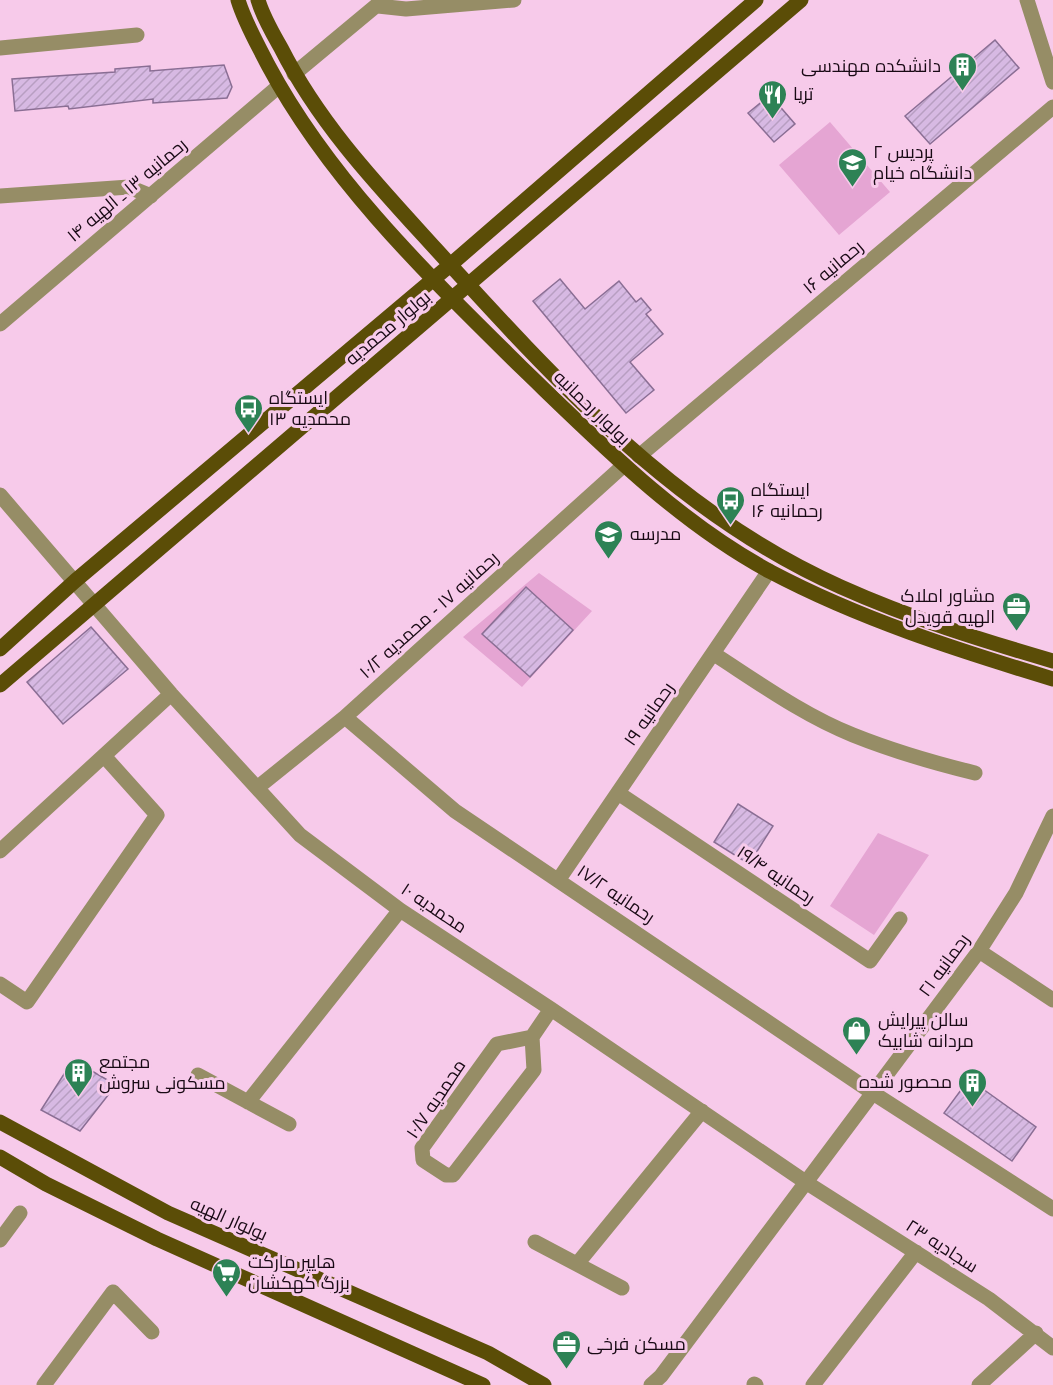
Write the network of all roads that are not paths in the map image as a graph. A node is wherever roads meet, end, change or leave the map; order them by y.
1 (238, 0) edge
2 (258, 0) edge
3 (514, 0) edge
4 (756, 0) edge
5 (801, 0) edge
6 (1028, 0) edge
7 (380, 3) edge
8 (137, 35) dead end
9 (0, 48) edge
10 (294, 74) junction
11 (1053, 82) edge
12 (279, 86) junction
13 (1053, 107) edge
14 (0, 196) edge
15 (151, 196) junction
16 (449, 266) junction
17 (432, 279) junction
18 (469, 285) junction
19 (452, 299) junction
20 (0, 324) edge
21 (639, 456) junction
22 (623, 466) junction
23 (0, 495) edge
24 (769, 571) junction
25 (75, 581) junction
26 (94, 603) junction
27 (0, 649) edge
28 (714, 654) junction
29 (1053, 661) edge
30 (1053, 679) edge
31 (0, 685) edge
32 (171, 694) junction
33 (345, 717) junction
34 (105, 757) junction
35 (975, 773) dead end
36 (257, 788) junction
37 (618, 793) junction
38 (1053, 816) edge
39 (0, 851) edge
40 (559, 879) junction
41 (400, 910) junction
42 (900, 919) dead end
43 (979, 951) junction
44 (0, 984) edge
45 (1053, 1000) edge
46 (551, 1009) junction
47 (532, 1037) junction
48 (198, 1075) dead end
49 (873, 1093) junction
50 (248, 1101) junction
51 (702, 1111) junction
52 (0, 1122) edge
53 (289, 1124) dead end
54 (0, 1157) edge
55 (807, 1183) junction
56 (1053, 1209) edge
57 (20, 1213) dead end
58 (0, 1240) edge
59 (535, 1242) dead end
60 (916, 1252) junction
61 (577, 1264) junction
62 (622, 1288) dead end
63 (152, 1332) dead end
64 (1036, 1333) junction
65 (1053, 1348) edge
66 (656, 1382) edge
67 (44, 1385) edge
68 (483, 1385) edge
69 (544, 1385) edge
70 (813, 1385) edge
71 (978, 1385) edge

1 - 12 main road, بولوار رحمانیه
2 - 10 main road, بولوار رحمانیه
3 - 7 street
4 - 16 main road, بولوار محمدیه
5 - 18 main road, بولوار محمدیه
6 - 11 street
7 - 10 street
8 - 9 street
10 - 16 main road, بولوار رحمانیه
12 - 15 street, رحمانیه ۱۳ ـ الهیه ۱۴
12 - 17 main road, بولوار رحمانیه
13 - 21 street, رحمانیه ۱۶
14 - 15 street
15 - 20 street, رحمانیه ۱۳ ـ الهیه ۱۴
16 - 17 main road, بولوار محمدیه
16 - 18 main road, بولوار رحمانیه
17 - 19 main road, بولوار رحمانیه
17 - 25 main road, بولوار محمدیه
18 - 19 main road, بولوار محمدیه
18 - 21 main road, بولوار رحمانیه
19 - 22 main road, بولوار رحمانیه
19 - 26 main road, بولوار محمدیه
21 - 29 main road, بولوار رحمانیه
22 - 24 main road, بولوار رحمانیه
22 - 33 street, رحمانیه ۱۷ - محمدیه ۱۰/۲
23 - 25 street, محمدیه ۱۰
24 - 28 street, رحمانیه ۱۹
24 - 30 main road, بولوار رحمانیه
25 - 26 street, محمدیه ۱۰
25 - 27 main road, بولوار محمدیه
26 - 31 main road, بولوار محمدیه
26 - 32 street, محمدیه ۱۰
28 - 35 street
28 - 37 street, رحمانیه ۱۹
32 - 34 street
32 - 36 street, محمدیه ۱۰
33 - 36 street, رحمانیه ۱۷ - محمدیه ۱۰/۲
33 - 40 street, رحمانیه ۱۷/۲
34 - 39 street
34 - 44 street
36 - 41 street, محمدیه ۱۰
37 - 40 street, رحمانیه ۱۹
37 - 42 street, رحمانیه ۱۹/۴
38 - 43 street, رحمانیه ۲۱
40 - 49 street, رحمانیه ۱۷/۲
41 - 46 street, محمدیه ۱۰
41 - 50 street
43 - 45 street
43 - 49 street, رحمانیه ۲۱
46 - 47 street
46 - 51 street, محمدیه ۱۰
47 - 47 street, محمدیه ۱۰/۷
48 - 50 street
49 - 55 street, رحمانیه ۲۱
49 - 56 street, رحمانیه ۱۷/۲
50 - 53 street
51 - 55 street, محمدیه ۱۰
51 - 61 street
52 - 69 main road, بولوار الهیه
54 - 68 main road
55 - 60 street, سجادیه ۲۳
55 - 66 street, رحمانیه ۲۱
57 - 58 street
59 - 61 street
60 - 64 street, سجادیه ۲۳
60 - 70 street
61 - 62 street
63 - 67 street
64 - 65 street, سجادیه ۲۳
64 - 71 street

